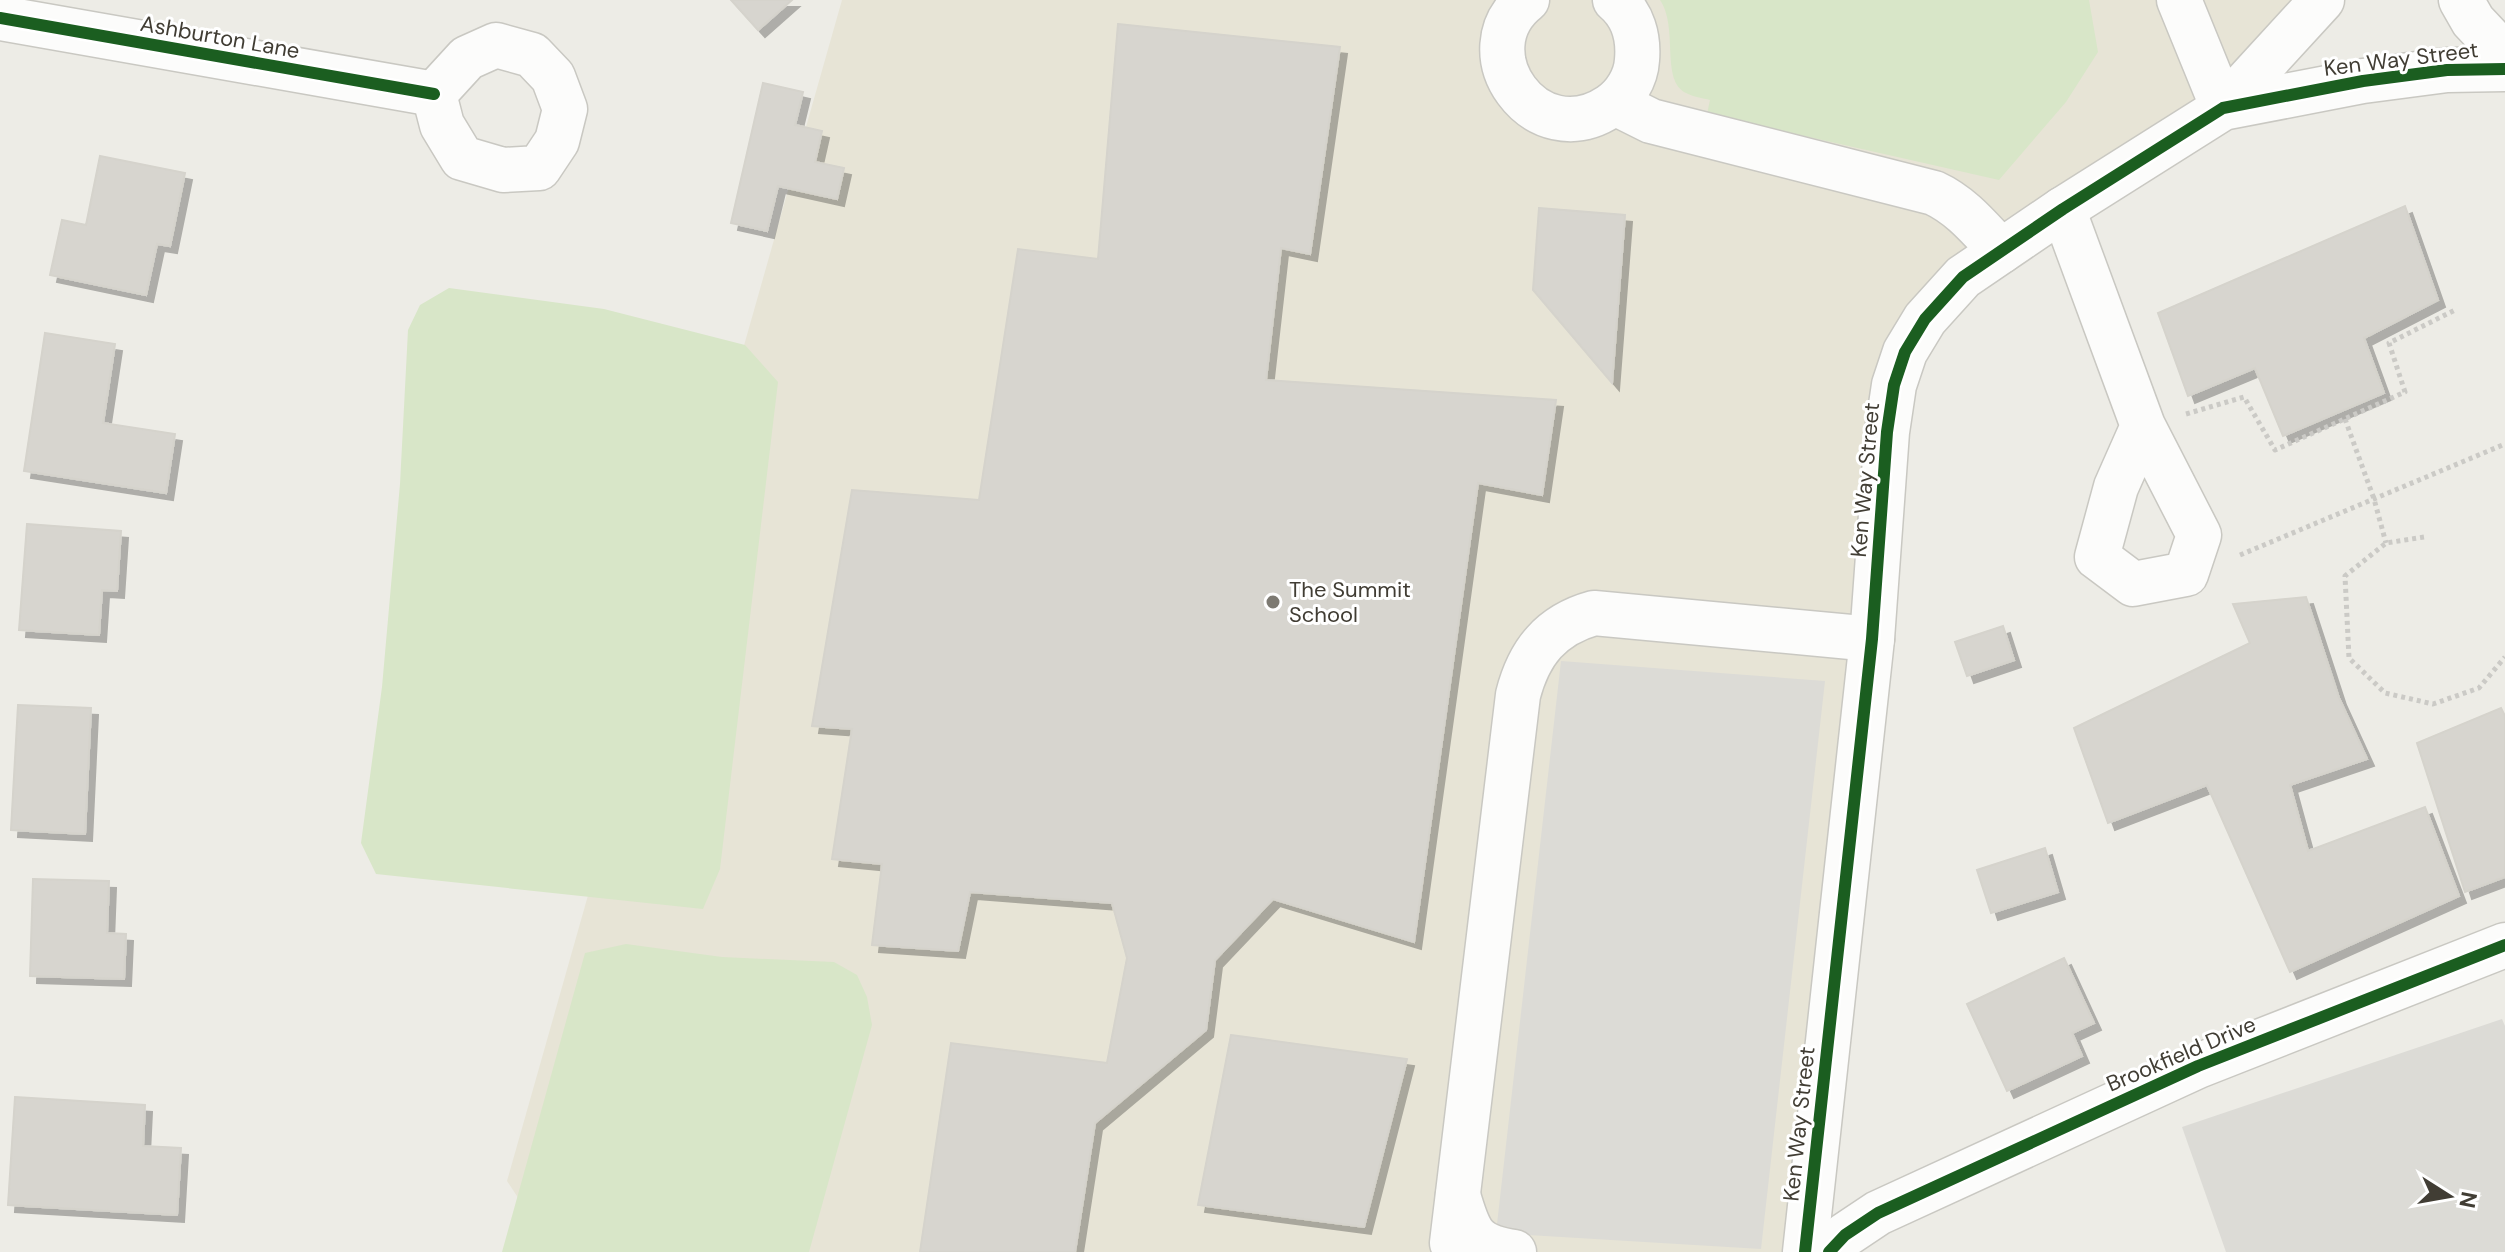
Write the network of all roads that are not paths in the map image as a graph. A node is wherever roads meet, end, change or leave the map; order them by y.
1 (1527, 0) edge
2 (1615, 0) edge
3 (2179, 0) edge
4 (2322, 0) edge
5 (2461, 0) edge
6 (0, 18) edge
7 (2505, 55) edge
8 (2505, 69) edge
9 (434, 94) dead end
10 (1615, 103) junction
11 (2223, 108) junction
12 (2063, 209) junction
13 (2001, 251) junction
14 (2143, 426) road end
15 (1872, 639) junction
16 (2505, 945) edge
17 (1458, 1195) junction
18 (1452, 1243) dead end
19 (1514, 1252) edge
20 (1805, 1252) edge
21 (1829, 1252) edge

1 - 10 street
2 - 10 street
3 - 11 street
4 - 11 street
5 - 7 street
6 - 9 street, Ashburton Lane
8 - 11 street, Ken Way Street
10 - 13 street
11 - 12 street, Ken Way Street
12 - 13 street, Ken Way Street
12 - 14 street
13 - 15 street, Ken Way Street
15 - 17 street
15 - 20 street, Ken Way Street
16 - 21 street, Brookfield Drive
17 - 18 street
17 - 19 street

